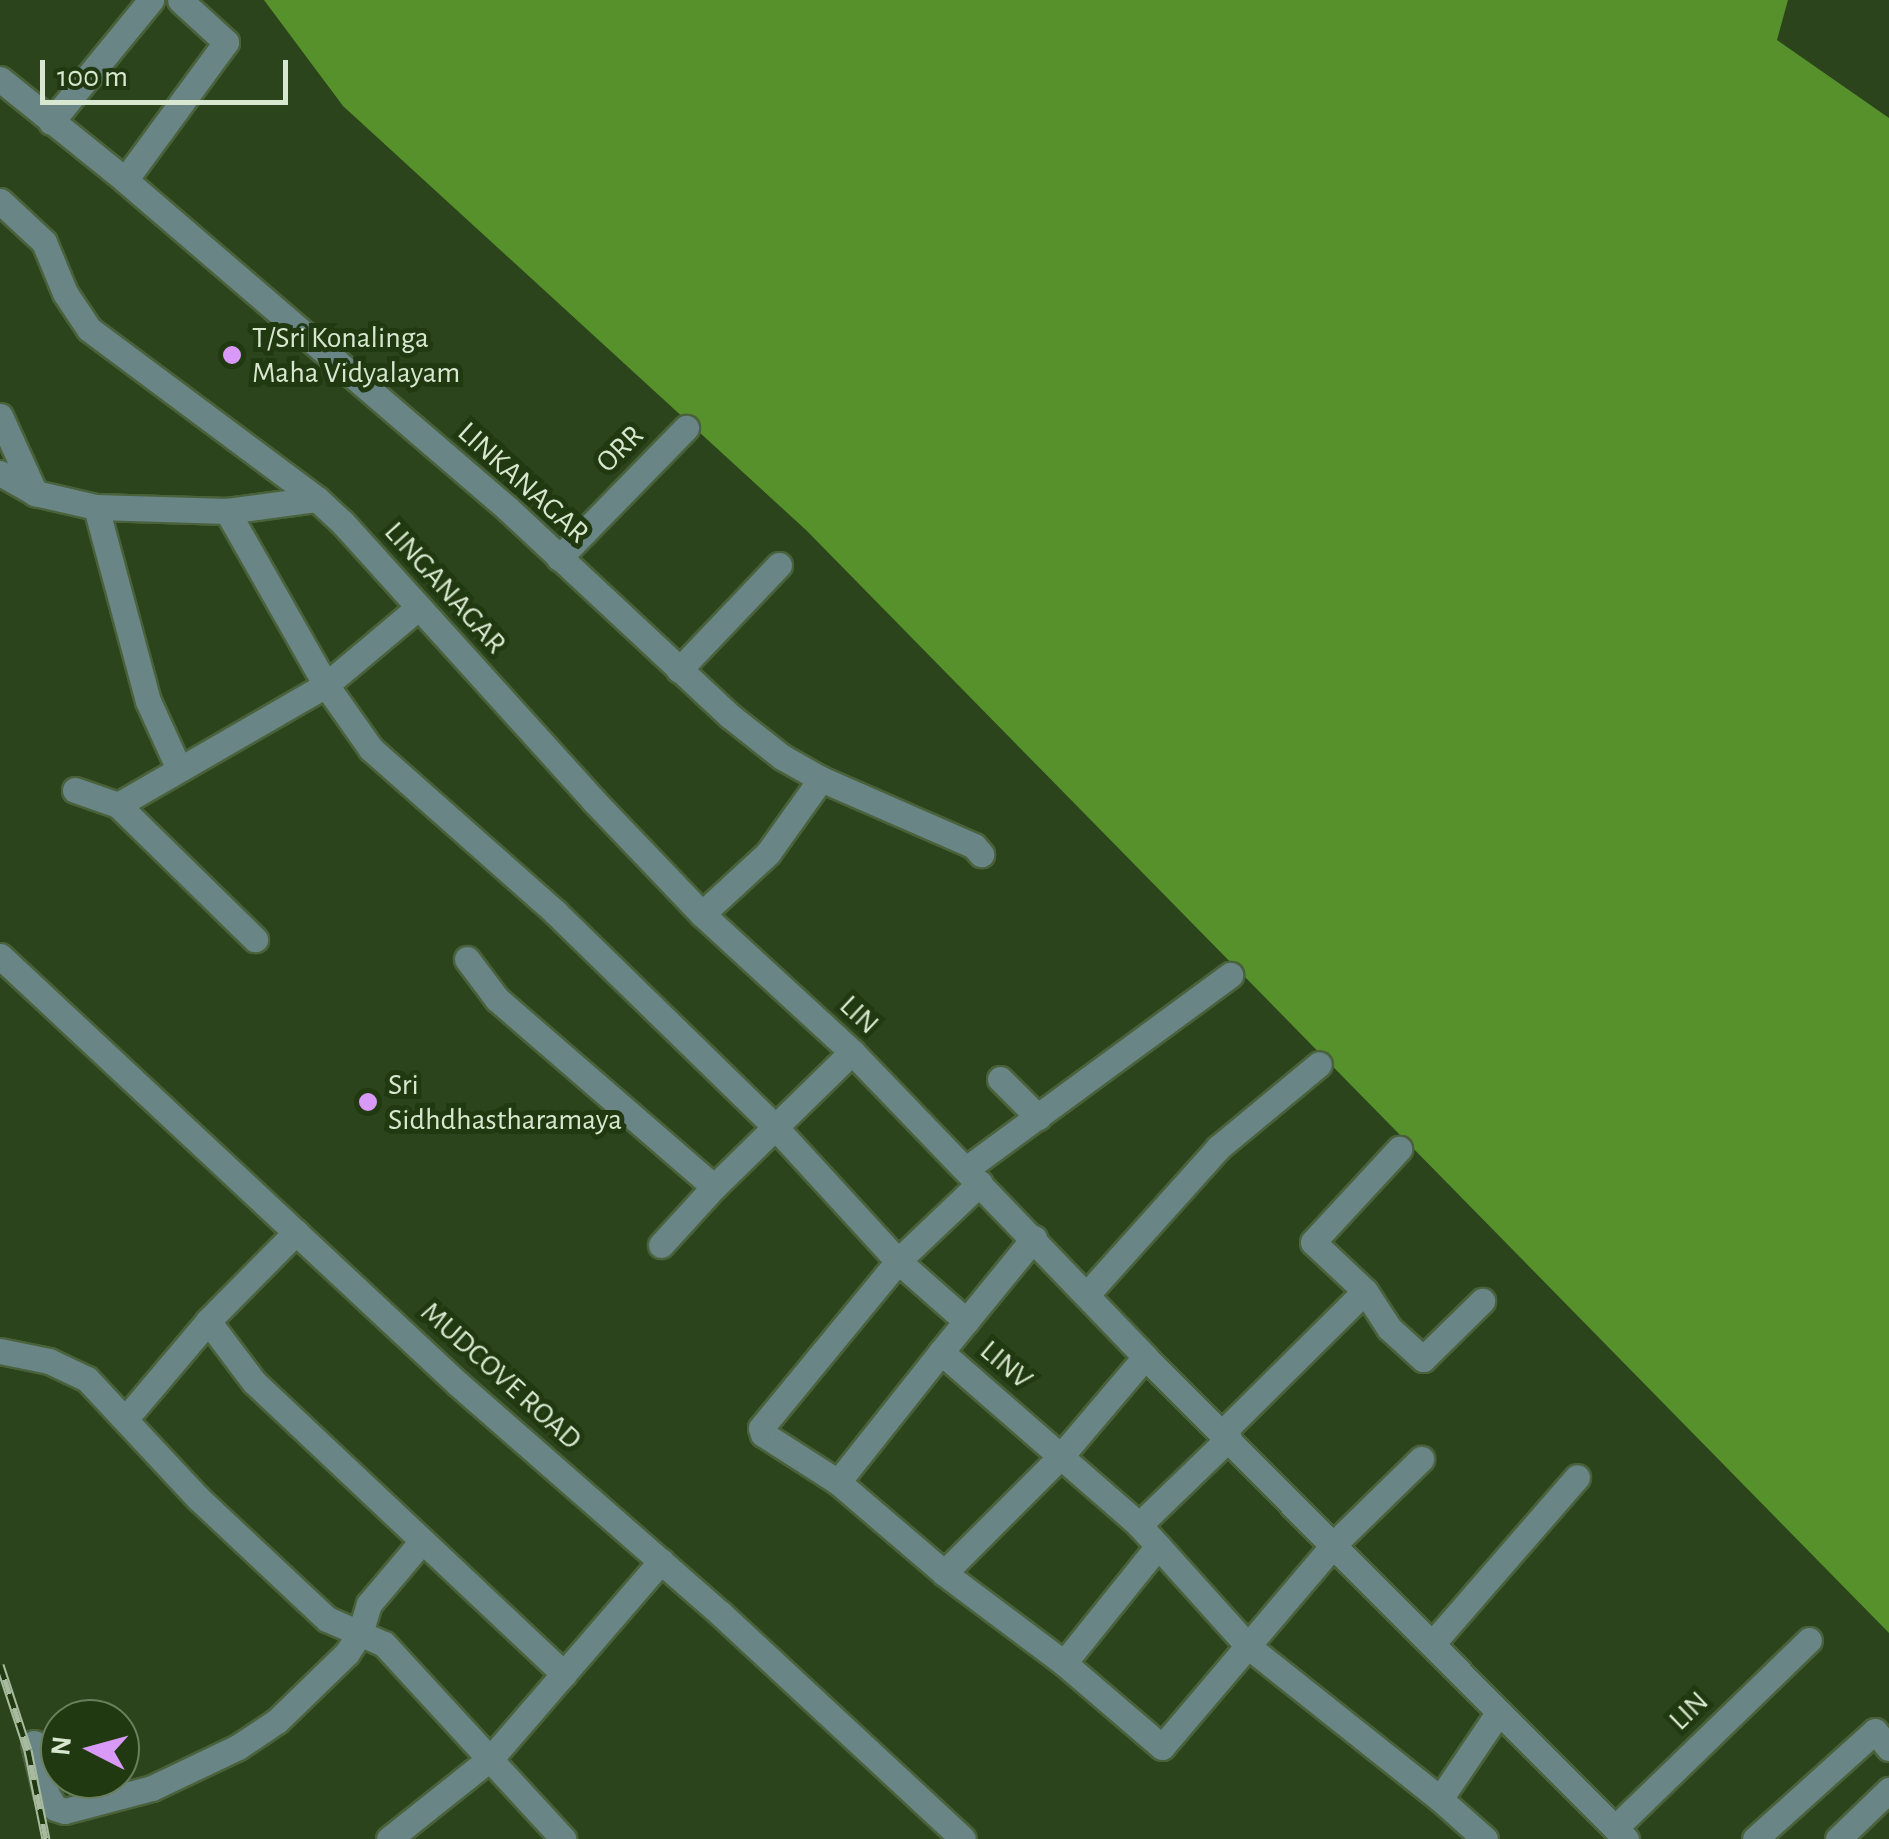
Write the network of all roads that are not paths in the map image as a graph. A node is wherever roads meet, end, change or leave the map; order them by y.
1 (150, 0) edge
2 (180, 0) edge
3 (0, 79) edge
4 (51, 122) junction
5 (125, 180) junction
6 (0, 201) edge
7 (0, 416) edge
8 (686, 428) dead end
9 (1, 477) edge
10 (35, 493) junction
11 (317, 499) junction
12 (96, 508) junction
13 (227, 511) junction
14 (558, 558) junction
15 (779, 565) dead end
16 (420, 607) junction
17 (680, 670) junction
18 (326, 685) junction
19 (179, 770) junction
20 (822, 779) junction
21 (74, 790) dead end
22 (118, 805) junction
23 (980, 854) dead end
24 (702, 914) junction
25 (255, 940) dead end
26 (0, 956) edge
27 (468, 959) dead end
28 (1230, 974) dead end
29 (852, 1052) junction
30 (1319, 1064) dead end
31 (1000, 1080) dead end
32 (1038, 1117) junction
33 (776, 1128) junction
34 (1399, 1148) dead end
35 (973, 1176) junction
36 (714, 1187) junction
37 (296, 1232) junction
38 (1034, 1238) junction
39 (661, 1245) dead end
40 (898, 1261) junction
41 (1365, 1291) junction
42 (1088, 1293) junction
43 (1482, 1301) dead end
44 (208, 1321) junction
45 (966, 1321) junction
46 (0, 1351) edge
47 (941, 1352) junction
48 (1146, 1357) junction
49 (127, 1417) junction
50 (1226, 1434) junction
51 (1062, 1455) junction
52 (1420, 1459) dead end
53 (1577, 1477) dead end
54 (838, 1482) junction
55 (1139, 1525) junction
56 (422, 1541) junction
57 (1334, 1544) junction
58 (1158, 1546) junction
59 (661, 1561) junction
60 (944, 1573) junction
61 (360, 1633) junction
62 (1809, 1640) dead end
63 (1432, 1644) junction
64 (1249, 1647) junction
65 (1064, 1663) junction
66 (564, 1674) junction
67 (1500, 1712) junction
68 (34, 1743) dead end
69 (1889, 1748) edge
70 (492, 1757) junction
71 (1889, 1790) edge
72 (1440, 1799) junction
73 (1620, 1834) edge
74 (397, 1837) edge
75 (563, 1839) edge
76 (963, 1839) edge
77 (1485, 1839) edge
78 (1755, 1839) edge
79 (1838, 1839) edge

1 - 4 street
2 - 5 street
3 - 4 street, LINKANAGAR
4 - 5 street, LINKANAGAR
5 - 14 street, LINKANAGAR
6 - 11 street, LINGANAGAR
7 - 10 street
8 - 14 street, ORR
9 - 10 street
10 - 12 street
11 - 13 street
11 - 16 street, LINGANAGAR
12 - 13 street
12 - 19 street
13 - 18 street
14 - 17 street, LINKANAGAR
15 - 17 street
16 - 18 street
16 - 24 street, LINGANAGAR
17 - 20 street, LINKANAGAR
18 - 19 street
18 - 33 street
19 - 22 street
20 - 23 street, LINKANAGAR
20 - 24 street
21 - 22 street
22 - 25 street
24 - 29 street, LIN
26 - 37 street, MUDCOVE ROAD
27 - 36 street
28 - 32 street
29 - 33 street
29 - 35 street, LIN
30 - 42 street
31 - 32 street
32 - 35 street
33 - 36 street
33 - 40 street
34 - 41 street
35 - 38 street, LIN
35 - 40 street
36 - 39 street
37 - 44 street
37 - 59 street, MUDCOVE ROAD
38 - 42 street, LIN
38 - 45 street, LINV
40 - 45 street
40 - 54 street
41 - 43 street
41 - 50 street
42 - 48 street, LIN
44 - 49 street
44 - 56 street
45 - 47 street, LINV
46 - 49 street
47 - 51 street, LINV
47 - 54 street
48 - 50 street, LIN
48 - 51 street
49 - 61 street
50 - 55 street
50 - 57 street, LIN
51 - 55 street, LINV
51 - 60 street
52 - 57 street
53 - 63 street
54 - 60 street
55 - 58 street
56 - 61 street
56 - 66 street
57 - 63 street, LIN
57 - 64 street
58 - 64 street
58 - 65 street
59 - 66 street
59 - 76 street, MUDCOVE ROAD
60 - 65 street
61 - 68 street
61 - 70 street
62 - 73 street, LIN
63 - 67 street, LIN
64 - 65 street
64 - 72 street
66 - 70 street
67 - 72 street
67 - 73 street, LIN
69 - 78 street
70 - 74 street
70 - 75 street
71 - 79 street
72 - 77 street

